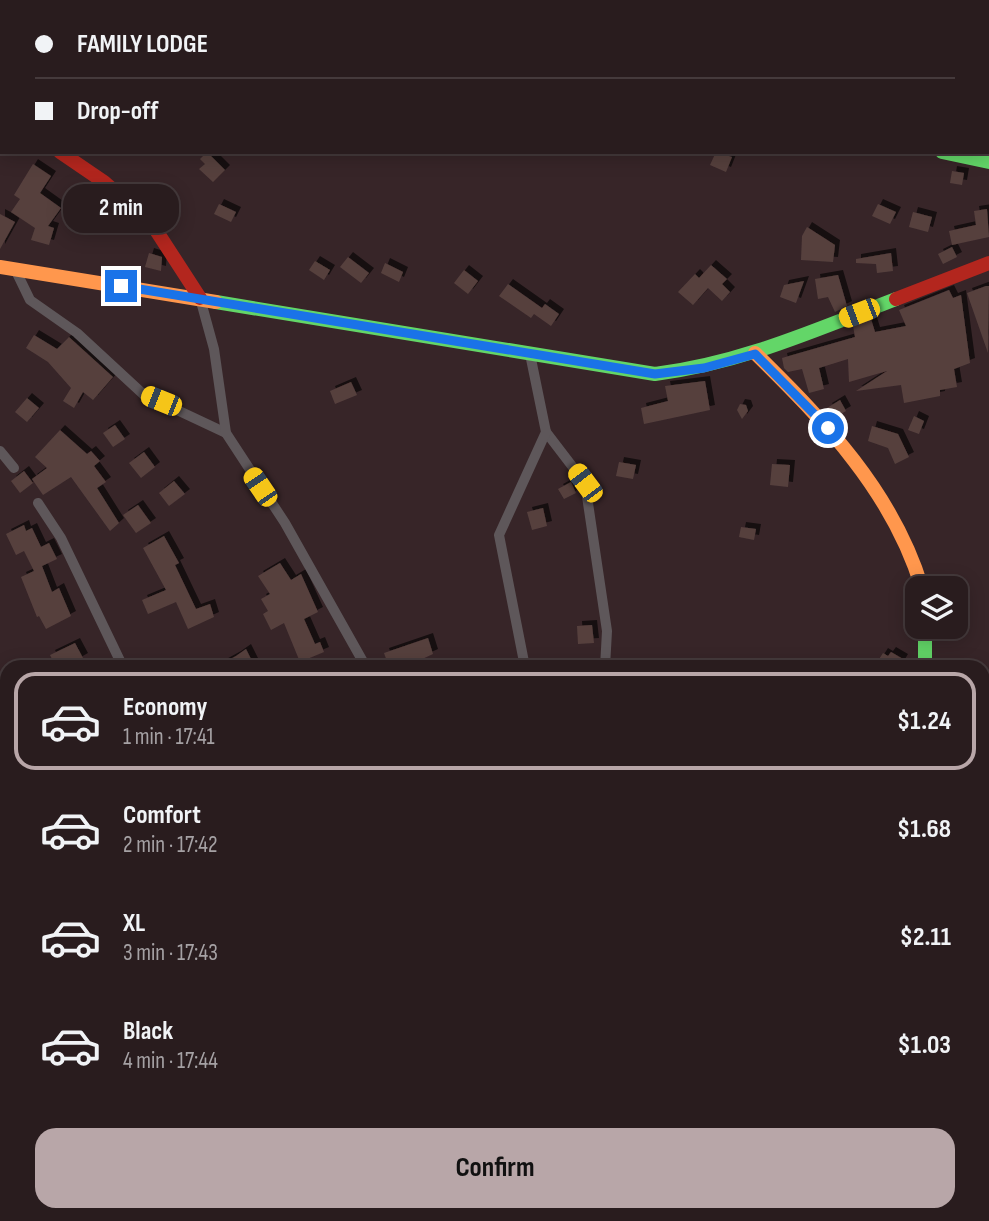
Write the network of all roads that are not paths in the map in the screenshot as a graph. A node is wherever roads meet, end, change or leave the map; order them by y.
1 (63, 154) edge
2 (953, 154) edge
3 (989, 162) edge
4 (989, 263) edge
5 (0, 267) edge
6 (15, 269) junction
7 (200, 298) junction
8 (530, 354) junction
9 (755, 354) junction
10 (546, 432) junction
11 (226, 433) junction
12 (0, 452) edge
13 (14, 468) dead end
14 (38, 503) dead end
15 (918, 576) edge
16 (924, 639) edge
17 (120, 660) edge
18 (362, 660) edge
19 (525, 660) edge
20 (606, 660) edge
21 (923, 660) edge

1 - 7 main road
2 - 3 main road
4 - 9 main road
5 - 6 main road
6 - 7 main road
6 - 11 street
7 - 8 main road
7 - 11 street
8 - 9 main road
8 - 10 street
9 - 15 main road
10 - 19 street
10 - 20 street
11 - 18 street
12 - 13 street
14 - 17 street
16 - 21 main road

